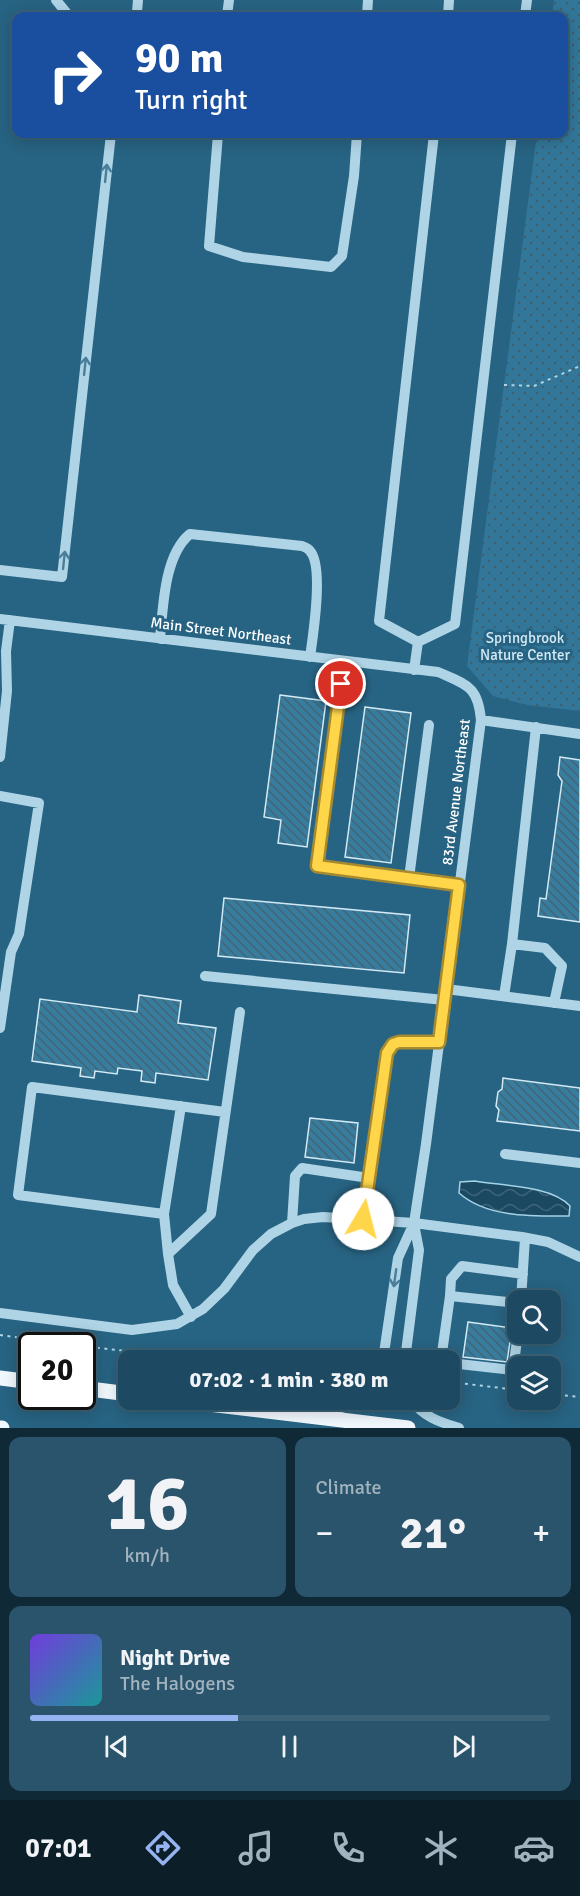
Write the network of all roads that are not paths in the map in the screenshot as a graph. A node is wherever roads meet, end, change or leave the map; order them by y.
1 (56, 0) edge
2 (66, 12) edge
3 (111, 138) edge
4 (218, 138) edge
5 (357, 138) edge
6 (434, 138) edge
7 (512, 138) edge
8 (0, 570) edge
9 (5, 619) edge
10 (160, 639) junction
11 (418, 642) junction
12 (310, 657) junction
13 (3, 661) edge
14 (344, 661) junction
15 (414, 670) junction
16 (438, 672) joint
17 (482, 720) junction
18 (429, 725) dead end
19 (536, 727) junction
20 (580, 734) edge
21 (0, 757) edge
22 (0, 796) edge
23 (409, 878) junction
24 (459, 885) junction
25 (512, 944) junction
26 (5, 951) edge
27 (205, 976) dead end
28 (445, 994) junction
29 (504, 996) junction
30 (554, 1003) junction
31 (580, 1006) edge
32 (240, 1012) dead end
33 (0, 1028) edge
34 (439, 1042) junction
35 (181, 1106) junction
36 (225, 1112) junction
37 (505, 1154) dead end
38 (580, 1163) edge
39 (369, 1178) junction
40 (164, 1214) junction
41 (363, 1219) junction
42 (292, 1223) junction
43 (414, 1223) junction
44 (525, 1238) junction
45 (168, 1254) junction
46 (580, 1257) edge
47 (523, 1274) junction
48 (521, 1290) edge
49 (450, 1296) junction
50 (507, 1301) edge
51 (0, 1313) edge
52 (191, 1317) junction
53 (517, 1344) edge
54 (384, 1350) edge
55 (406, 1350) edge
56 (442, 1350) edge
57 (460, 1364) edge
58 (0, 1378) edge
59 (18, 1380) edge
60 (96, 1390) edge
61 (118, 1393) edge
62 (256, 1410) edge
63 (332, 1410) edge
64 (420, 1410) edge
65 (304, 1416) junction
66 (408, 1428) edge
67 (459, 1428) edge

1 - 2 street
8 -> 3 street
4 - 5 street
6 - 11 street
7 - 11 street
9 - 10 street, Main Street Northeast
9 - 13 street
10 - 12 street, Main Street Northeast
10 - 12 street
11 - 15 street
12 - 14 street, Main Street Northeast
13 - 21 street
14 - 15 street, Main Street Northeast
14 - 23 street
15 - 16 street, Main Street Northeast
16 - 17 street, 83rd Avenue Northeast
17 - 19 street
17 - 24 street, 83rd Avenue Northeast
18 - 23 street
19 - 20 street
19 - 25 street
22 - 26 street
23 - 24 street
24 - 28 street, 83rd Avenue Northeast
25 - 29 street
25 - 30 street
26 - 33 street
27 - 28 street
28 - 29 street
28 - 34 street, 83rd Avenue Northeast
29 - 30 street
30 - 31 street
32 - 36 street
34 - 39 street
34 - 43 street, 83rd Avenue Northeast
35 - 36 street
35 - 40 street
35 - 40 street
36 - 45 street
37 - 38 street
39 - 41 street
39 - 42 street
40 - 45 street
41 - 42 street
41 - 43 street
42 - 52 street
43 - 44 street
43 -> 54 street, 83rd Avenue Northeast
43 - 55 street, 83rd Avenue Northeast
44 - 46 street
44 - 47 street
45 - 52 street
47 - 48 street
47 - 49 street
49 - 50 street
49 - 56 street
51 - 52 street
53 - 57 street
58 - 59 main road
60 - 61 main road
62 - 65 main road
63 - 65 street
64 - 67 street
65 - 66 main road

